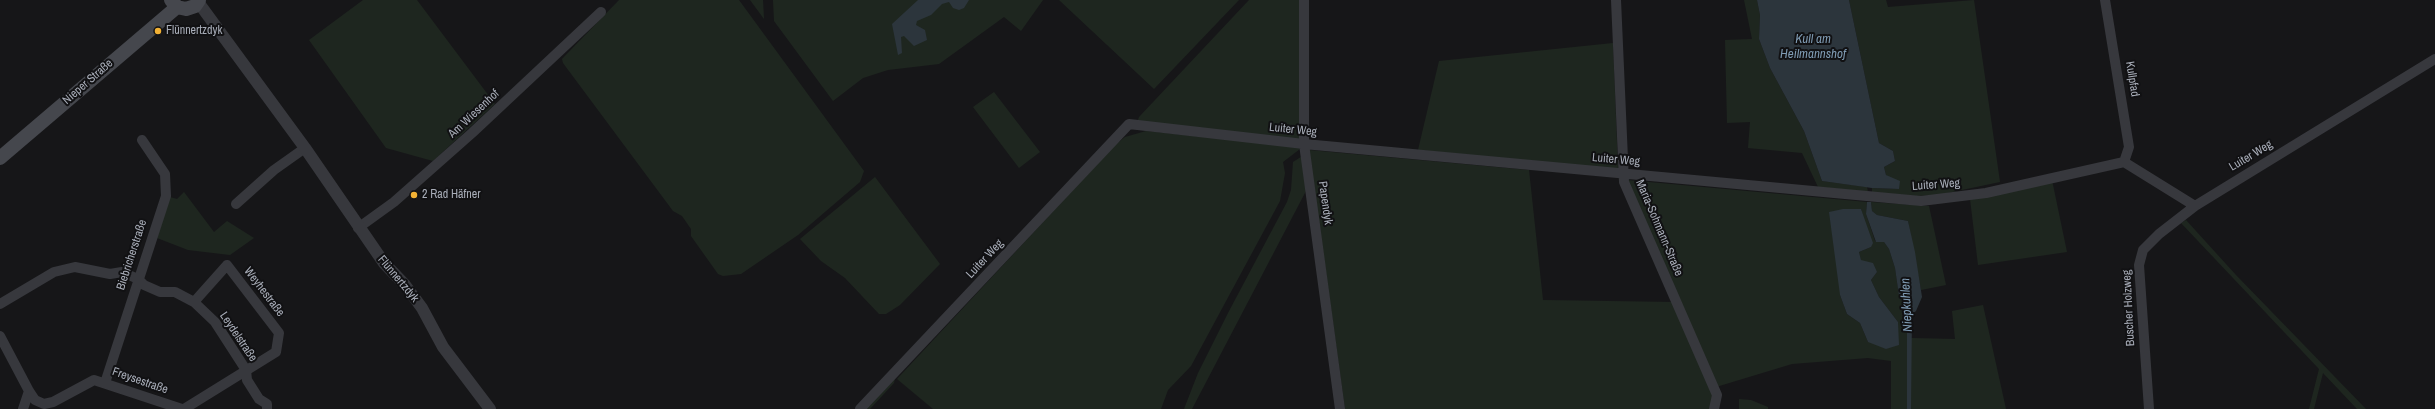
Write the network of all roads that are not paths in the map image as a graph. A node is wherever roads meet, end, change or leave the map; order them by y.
1 (1304, 0) edge
2 (1616, 0) edge
3 (2106, 0) edge
4 (199, 1) edge
5 (174, 3) edge
6 (601, 12) dead end
7 (2435, 59) edge
8 (142, 140) dead end
9 (1304, 144) junction
10 (305, 148) junction
11 (0, 158) edge
12 (2124, 162) junction
13 (1623, 174) junction
14 (236, 204) dead end
15 (2195, 206) junction
16 (358, 228) junction
17 (138, 279) junction
18 (194, 302) junction
19 (0, 304) edge
20 (0, 336) edge
21 (246, 370) junction
22 (105, 383) junction
23 (29, 391) junction
24 (23, 409) edge
25 (183, 409) edge
26 (267, 409) edge
27 (490, 409) edge
28 (860, 409) edge
29 (1340, 409) edge
30 (1714, 409) edge
31 (2149, 409) edge

1 - 9 street, Papendyk
2 - 13 street, Maria-Sohmann-Straße
3 - 12 street, Kullpfad
4 - 5 main road, Nieper Straße
4 - 10 street, Flünnertzdyk
5 - 11 main road, Nieper Straße
6 - 16 street, Am Wiesenhof
7 - 15 street, Luiter Weg
8 - 17 street, Biebricherstraße
9 - 13 street, Luiter Weg
9 - 28 street, Luiter Weg
9 - 29 street, Papendyk
10 - 14 street
10 - 16 street, Flünnertzdyk
12 - 13 street, Luiter Weg
12 - 15 street
13 - 30 street, Maria-Sohmann-Straße
15 - 31 street, Buscher Holzweg
16 - 27 street, Flünnertzdyk
17 - 18 street, Leydelstraße
17 - 19 street, Leydelstraße
17 - 22 street, Biebricherstraße
18 - 21 street, Leydelstraße
18 - 21 street, Weyhestraße
20 - 23 street, Freysestraße
21 - 25 street, Freysestraße
21 - 26 street, Leydelstraße
22 - 23 street, Freysestraße
22 - 25 street, Freysestraße
23 - 24 street

